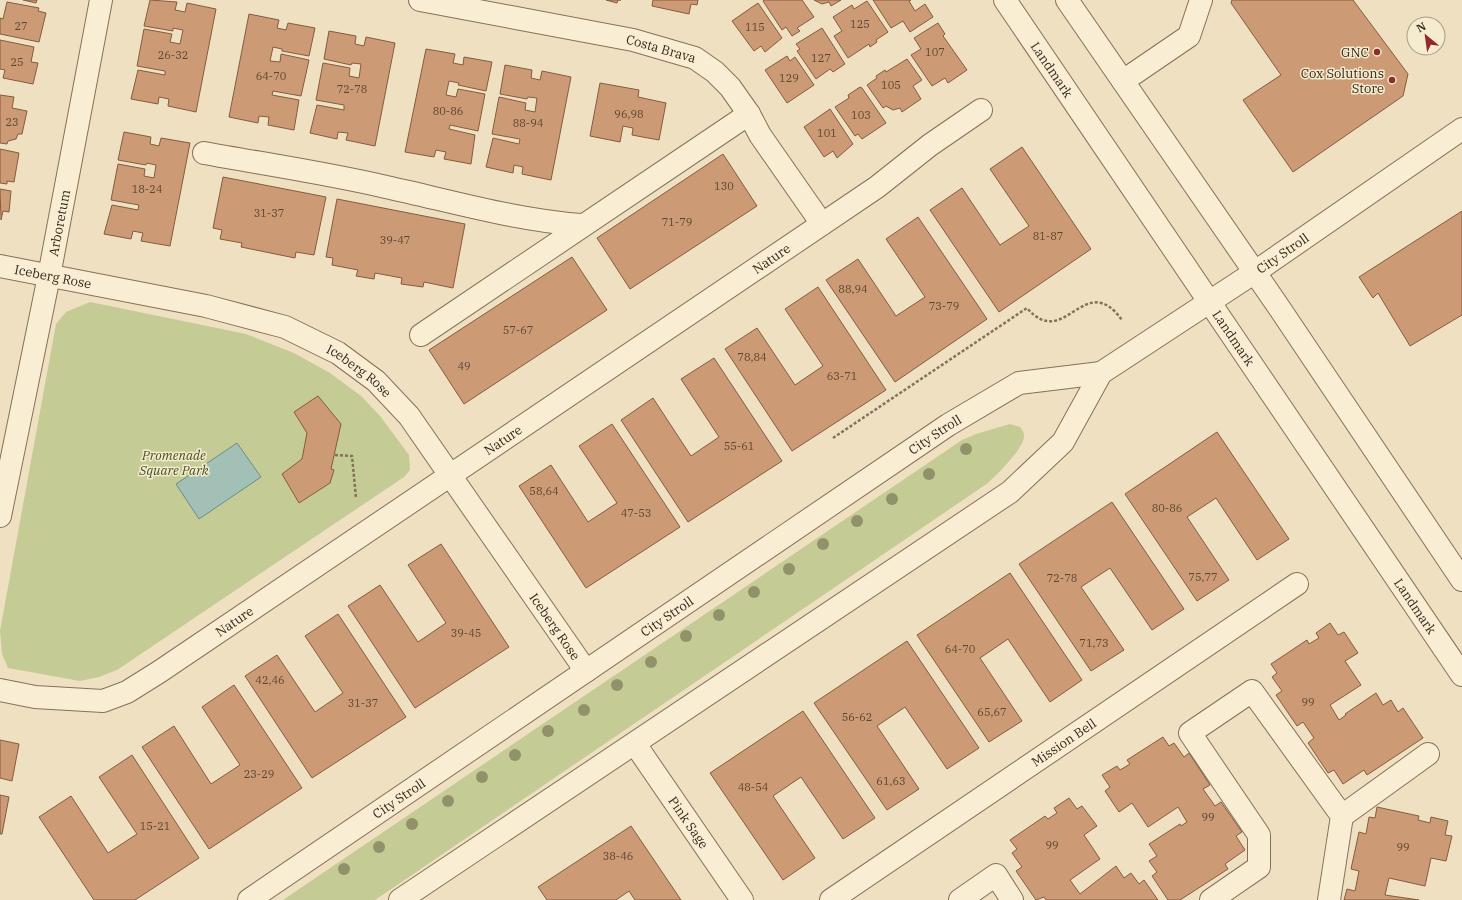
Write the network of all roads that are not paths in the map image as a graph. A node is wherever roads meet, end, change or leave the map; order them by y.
1 (102, 0) edge
2 (420, 0) edge
3 (1004, 0) edge
4 (1067, 0) edge
5 (1200, 0) edge
6 (1123, 81) junction
7 (981, 110) dead end
8 (749, 114) junction
9 (1462, 129) edge
10 (204, 153) dead end
11 (822, 224) junction
12 (581, 226) junction
13 (0, 266) edge
14 (1255, 272) junction
15 (49, 276) junction
16 (1209, 302) junction
17 (421, 335) dead end
18 (1101, 373) junction
19 (450, 474) junction
20 (0, 516) edge
21 (1462, 580) edge
22 (1297, 584) dead end
23 (586, 671) junction
24 (1462, 675) edge
25 (0, 690) edge
26 (635, 744) junction
27 (1428, 754) dead end
28 (1342, 816) junction
29 (1222, 897) edge
30 (249, 900) edge
31 (400, 900) edge
32 (742, 900) edge
33 (831, 900) edge
34 (960, 900) edge
35 (1012, 900) edge
36 (1328, 900) edge

1 - 15 street, Arboretum
2 - 8 street, Costa Brava
3 - 16 street, Landmark
4 - 6 street
5 - 6 street
6 - 14 street
7 - 11 street, Nature
8 - 11 street, Costa Brava
8 - 12 street
9 - 14 street, City Stroll
10 - 12 street
11 - 19 street, Nature
12 - 17 street
13 - 15 street, Iceberg Rose
14 - 16 street, City Stroll
14 - 21 street
15 - 19 street, Iceberg Rose
15 - 20 street, Arboretum
16 - 18 street, City Stroll
16 - 24 street, Landmark
18 - 23 street, City Stroll
18 - 26 street, City Stroll
19 - 23 street, Iceberg Rose
19 - 25 street, Nature
22 - 33 street, Mission Bell
23 - 30 street, City Stroll
26 - 31 street, City Stroll
26 - 32 street, Pink Sage
27 - 28 street
28 - 29 street
28 - 36 street
34 - 35 street

